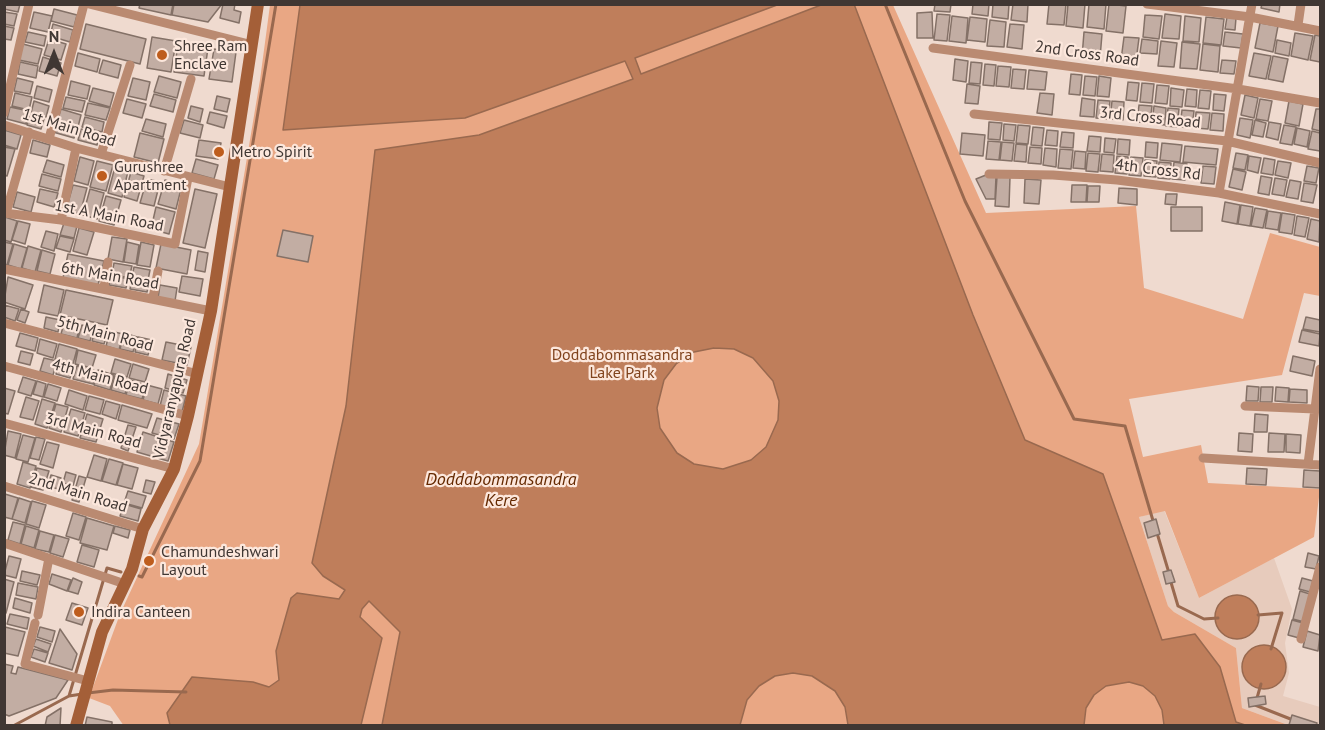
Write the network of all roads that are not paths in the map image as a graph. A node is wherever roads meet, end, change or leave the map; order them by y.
1 (29, 4) edge
2 (84, 4) edge
3 (89, 4) edge
4 (250, 4) edge
5 (258, 4) edge
6 (1146, 4) edge
7 (1252, 4) edge
8 (1301, 4) edge
9 (1250, 17) junction
10 (1298, 25) junction
11 (1320, 31) edge
12 (245, 43) junction
13 (933, 48) dead end
14 (130, 65) dead end
15 (191, 79) dead end
16 (1238, 89) junction
17 (1320, 103) edge
18 (4, 113) edge
19 (974, 114) dead end
20 (240, 116) junction
21 (4, 124) edge
22 (29, 132) junction
23 (49, 139) junction
24 (1227, 141) junction
25 (76, 148) junction
26 (101, 154) junction
27 (1320, 163) edge
28 (164, 171) junction
29 (989, 174) dead end
30 (188, 177) junction
31 (230, 187) junction
32 (1219, 193) junction
33 (5, 213) edge
34 (1320, 214) edge
35 (61, 220) junction
36 (108, 262) dead end
37 (4, 269) edge
38 (158, 271) dead end
39 (104, 288) junction
40 (153, 298) junction
41 (211, 311) junction
42 (4, 322) edge
43 (4, 366) edge
44 (1320, 369) edge
45 (198, 374) junction
46 (1245, 406) dead end
47 (1315, 409) junction
48 (188, 416) junction
49 (4, 423) edge
50 (1203, 458) dead end
51 (1308, 464) junction
52 (1320, 465) edge
53 (174, 469) junction
54 (4, 486) edge
55 (144, 529) junction
56 (5, 546) edge
57 (49, 558) junction
58 (1320, 567) edge
59 (125, 584) junction
60 (1301, 639) dead end
61 (88, 681) junction
62 (76, 726) edge

1 - 18 street
2 - 23 street
3 - 12 street
4 - 12 main road, Vidyaranyapura Road
5 - 20 main road, Vidyaranyapura Road
6 - 9 street
7 - 9 street
8 - 10 street
9 - 10 street
9 - 16 street
10 - 11 street
12 - 20 main road, Vidyaranyapura Road
13 - 16 street, 2nd Cross Road
14 - 26 street
15 - 28 street
16 - 17 street, 2nd Cross Road
16 - 24 street
19 - 24 street, 3rd Cross Road
20 - 31 main road, Vidyaranyapura Road
21 - 22 street, 1st Main Road
22 - 23 street, 1st Main Road
22 - 33 street
23 - 25 street, 1st Main Road
24 - 27 street, 3rd Cross Road
24 - 32 street
25 - 26 street, 1st Main Road
25 - 35 street
26 - 28 street, 1st Main Road
28 - 30 street, 1st Main Road
29 - 32 street, 4th Cross Rd
30 - 31 street, 1st Main Road
30 - 35 street, 1st A Main Road
31 - 41 main road, Vidyaranyapura Road
32 - 34 street, 4th Cross Rd
33 - 35 street, 1st A Main Road
36 - 39 street
37 - 39 street, 6th Main Road
38 - 40 street
39 - 40 street, 6th Main Road
40 - 41 street, 6th Main Road
41 - 45 main road, Vidyaranyapura Road
42 - 45 street, 5th Main Road
43 - 48 street, 4th Main Road
44 - 47 street
45 - 48 main road, Vidyaranyapura Road
46 - 47 street
47 - 51 street
48 - 53 main road, Vidyaranyapura Road
49 - 53 street, 3rd Main Road
50 - 51 street
51 - 52 street
53 - 55 main road, Vidyaranyapura Road
54 - 55 street, 2nd Main Road
55 - 59 main road, Vidyaranyapura Road
56 - 57 street
57 - 59 street
57 - 61 street
58 - 60 street
59 - 61 main road, Vidyaranyapura Road
61 - 62 main road, Vidyaranyapura Road

